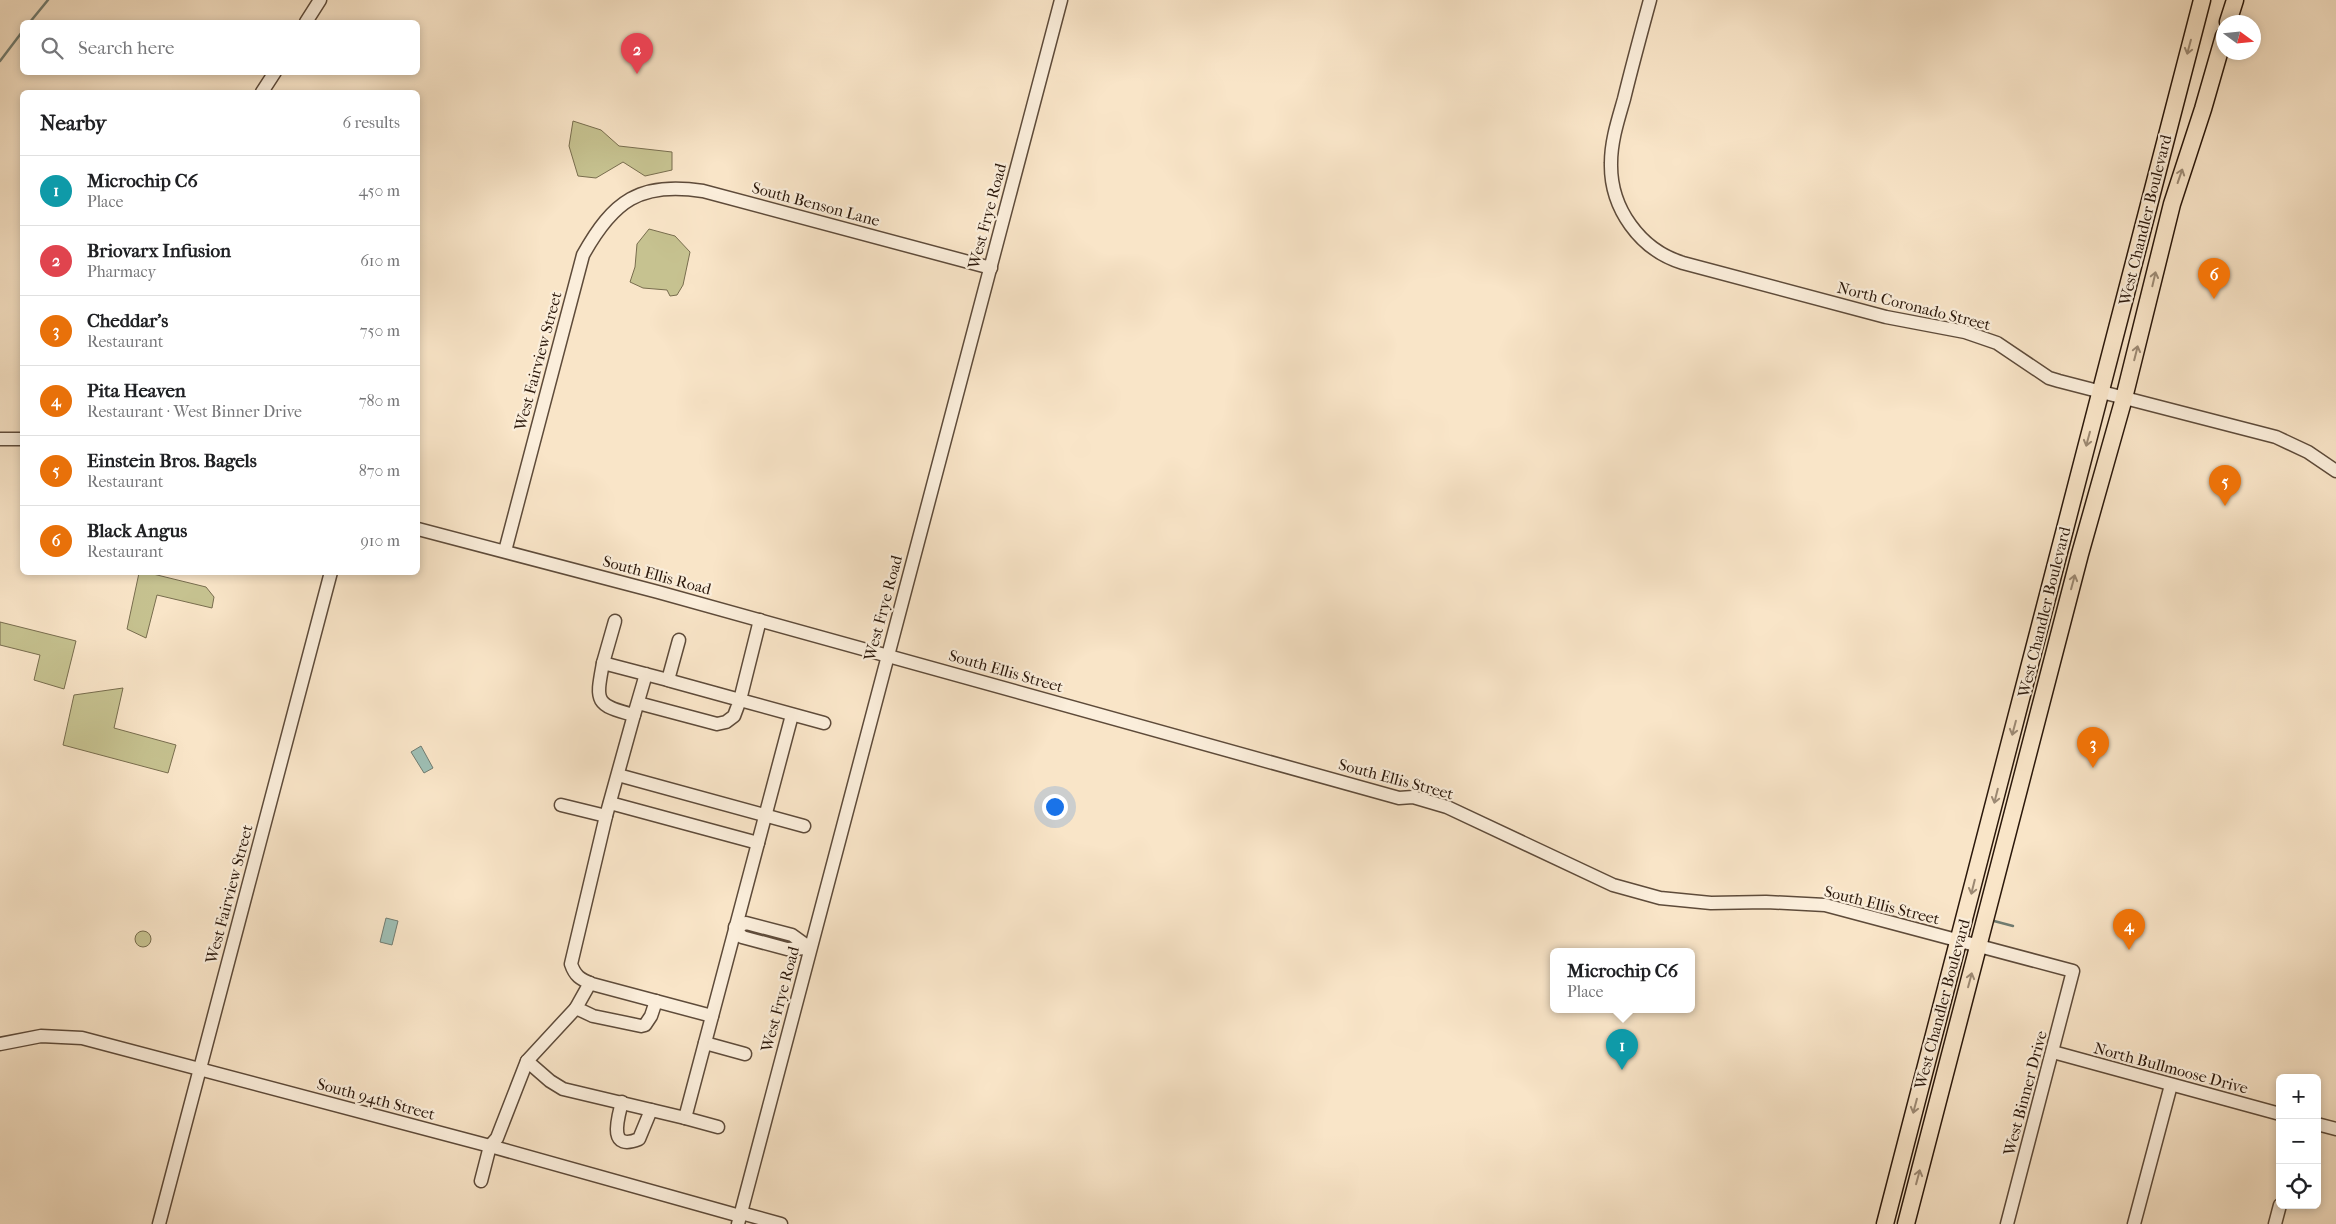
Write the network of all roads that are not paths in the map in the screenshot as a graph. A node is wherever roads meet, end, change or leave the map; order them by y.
1 (320, 0) edge
2 (1061, 0) edge
3 (1650, 0) edge
4 (2202, 0) edge
5 (2235, 0) edge
6 (2230, 15) edge
7 (307, 20) edge
8 (2217, 60) edge
9 (272, 75) edge
10 (263, 90) edge
11 (632, 197) joint
12 (991, 268) junction
13 (2100, 392) junction
14 (2124, 398) junction
15 (20, 439) edge
16 (0, 440) edge
17 (2336, 471) edge
18 (420, 530) edge
19 (505, 551) junction
20 (330, 575) edge
21 (2050, 586) junction
22 (760, 620) junction
23 (615, 621) dead end
24 (679, 640) dead end
25 (887, 655) junction
26 (603, 663) junction
27 (2051, 663) junction
28 (646, 674) junction
29 (668, 680) junction
30 (740, 700) junction
31 (636, 709) junction
32 (792, 715) junction
33 (824, 723) dead end
34 (618, 775) junction
35 (610, 803) junction
36 (561, 805) dead end
37 (765, 814) junction
38 (606, 816) junction
39 (804, 826) dead end
40 (758, 843) junction
41 (735, 927) junction
42 (1959, 940) junction
43 (1979, 946) junction
44 (810, 948) junction
45 (2073, 971) joint
46 (590, 983) junction
47 (656, 1001) junction
48 (576, 1008) junction
49 (712, 1016) junction
50 (705, 1043) junction
51 (0, 1044) edge
52 (2053, 1052) junction
53 (745, 1054) dead end
54 (527, 1061) junction
55 (200, 1069) junction
56 (2171, 1085) junction
57 (622, 1102) junction
58 (651, 1110) junction
59 (2276, 1113) edge
60 (685, 1118) junction
61 (2321, 1125) edge
62 (718, 1127) dead end
63 (2336, 1129) edge
64 (490, 1146) junction
65 (481, 1181) dead end
66 (2279, 1209) edge
67 (740, 1218) edge
68 (158, 1224) edge
69 (781, 1224) edge
70 (1885, 1224) edge
71 (1906, 1224) edge
72 (2007, 1224) edge
73 (2134, 1224) edge
74 (2275, 1224) edge

1 - 7 street
2 - 12 street, West Frye Road
3 - 13 street, North Coronado Street
4 -> 13 main road, West Chandler Boulevard
5 - 6 main road
14 -> 8 main road, West Chandler Boulevard
9 - 10 street
11 - 12 street, South Benson Lane
11 - 19 street, West Fairview Street
12 - 25 street, West Frye Road
13 - 14 street, North Coronado Street
13 -> 21 main road, West Chandler Boulevard
14 - 17 street, North Coronado Street
27 -> 14 main road, West Chandler Boulevard
15 - 16 street
18 - 19 street, South Ellis Road
19 - 22 street, South Ellis Road
20 - 55 street, West Fairview Street
21 - 27 main road
21 -> 42 main road, West Chandler Boulevard
22 - 25 street, South Ellis Road
22 - 30 street
23 - 26 street
24 - 29 street
25 - 42 street, South Ellis Street
25 - 44 street, West Frye Road
26 - 28 street
26 - 31 street
27 - 43 main road, West Chandler Boulevard
28 - 29 street
28 - 31 street
29 - 30 street
30 - 31 street
30 - 32 street
31 - 34 street
32 - 33 street
32 - 37 street
34 - 35 street
34 - 37 street
35 - 38 street
35 - 40 street
36 - 38 street
37 - 39 street
37 - 40 street
38 - 46 street
40 - 41 street
41 - 44 street
41 - 49 street
42 - 43 street, South Ellis Street
42 -> 70 main road, West Chandler Boulevard
43 - 45 street, South Ellis Street
71 -> 43 main road, West Chandler Boulevard
44 - 67 street, West Frye Road
45 - 52 street, West Binner Drive
46 - 47 street
46 - 48 street
47 - 48 street
47 - 49 street
48 - 54 street
49 - 50 street
50 - 53 street
50 - 60 street
51 - 55 street, South 94th Street
52 - 56 street, North Bullmoose Drive
52 - 72 street, West Binner Drive
54 - 57 street
54 - 64 street
55 - 64 street, South 94th Street
55 - 68 street, West Fairview Street
56 - 59 street, North Bullmoose Drive
56 - 73 street
57 - 58 street
57 - 58 street
58 - 60 street
60 - 62 street
61 - 63 street
64 - 65 street
64 - 67 street, South 94th Street
66 - 74 street
67 - 69 street, South 94th Street

